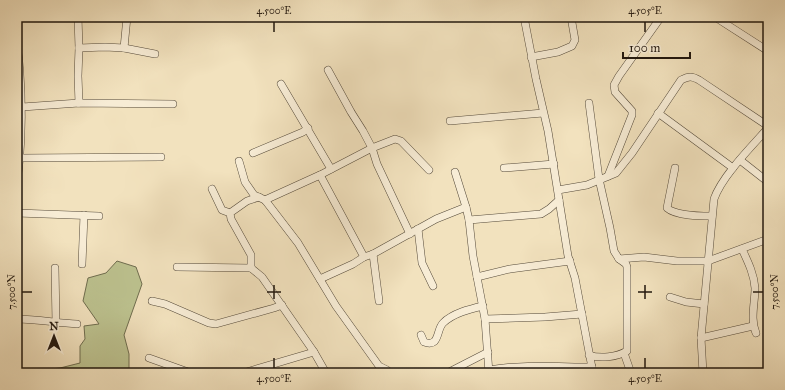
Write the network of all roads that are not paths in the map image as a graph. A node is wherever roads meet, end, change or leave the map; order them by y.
1 (78, 17) edge
2 (126, 17) edge
3 (524, 17) edge
4 (571, 17) edge
5 (661, 17) edge
6 (715, 17) edge
7 (17, 47) edge
8 (79, 48) junction
9 (124, 48) junction
10 (768, 51) edge
11 (155, 54) dead end
12 (532, 57) junction
13 (18, 61) edge
14 (328, 70) dead end
15 (281, 84) dead end
16 (79, 103) junction
17 (589, 103) dead end
18 (173, 104) dead end
19 (22, 107) junction
20 (543, 113) junction
21 (658, 113) junction
22 (450, 122) dead end
23 (768, 127) edge
24 (308, 128) junction
25 (372, 148) junction
26 (253, 153) dead end
27 (161, 157) dead end
28 (21, 158) junction
29 (740, 160) junction
30 (239, 161) dead end
31 (554, 164) junction
32 (504, 168) dead end
33 (675, 168) dead end
34 (733, 168) junction
35 (331, 169) junction
36 (429, 170) dead end
37 (455, 172) dead end
38 (320, 175) junction
39 (608, 176) junction
40 (599, 179) junction
41 (17, 182) edge
42 (768, 182) edge
43 (212, 189) dead end
44 (558, 190) junction
45 (262, 198) junction
46 (560, 200) junction
47 (466, 207) junction
48 (17, 213) edge
49 (230, 213) junction
50 (84, 215) junction
51 (99, 216) dead end
52 (712, 216) junction
53 (469, 220) junction
54 (418, 229) junction
55 (410, 234) junction
56 (768, 239) edge
57 (742, 249) junction
58 (373, 254) junction
59 (364, 257) junction
60 (619, 259) junction
61 (708, 261) junction
62 (570, 262) junction
63 (82, 264) dead end
64 (177, 267) dead end
65 (55, 268) dead end
66 (251, 268) junction
67 (478, 277) junction
68 (320, 279) junction
69 (432, 286) dead end
70 (670, 297) dead end
71 (152, 301) dead end
72 (379, 301) dead end
73 (704, 304) junction
74 (282, 305) junction
75 (483, 306) junction
76 (582, 314) junction
77 (17, 319) edge
78 (485, 319) junction
79 (56, 323) junction
80 (77, 324) dead end
81 (421, 335) dead end
82 (701, 338) junction
83 (314, 352) junction
84 (488, 352) junction
85 (624, 353) junction
86 (589, 355) junction
87 (149, 358) dead end
88 (593, 370) edge
89 (489, 371) edge
90 (191, 373) edge
91 (243, 373) edge
92 (326, 373) edge
93 (389, 373) edge
94 (447, 373) edge
95 (631, 373) edge
96 (703, 373) edge

1 - 8 street
2 - 9 street
3 - 12 street
4 - 12 street
5 - 39 street
6 - 10 street
7 - 13 street
8 - 9 street
8 - 16 street
9 - 11 street
12 - 20 street
13 - 19 street
14 - 25 street
15 - 24 street
16 - 18 street
16 - 19 street
17 - 40 street
19 - 28 street
20 - 22 street
20 - 31 street
21 - 23 street
21 - 34 street
21 - 39 street
23 - 29 street
24 - 26 street
24 - 35 street
25 - 35 street
25 - 36 street
25 - 55 street
27 - 28 street
28 - 41 street
29 - 34 street
29 - 42 street
30 - 45 street
31 - 32 street
31 - 44 street
33 - 52 street
34 - 52 street
35 - 38 street
37 - 47 street
38 - 45 street
38 - 59 street
39 - 40 street
40 - 44 street
40 - 60 street
43 - 49 street
44 - 46 street
45 - 49 street
45 - 68 street
46 - 53 street
46 - 62 street
47 - 53 street
47 - 54 street
48 - 50 street
49 - 66 street
50 - 51 street
50 - 63 street
52 - 61 street
53 - 67 street
54 - 55 street
54 - 69 street
55 - 58 street
56 - 57 street
57 - 61 street
57 - 82 street
58 - 59 street
58 - 72 street
59 - 68 street
60 - 61 street
60 - 85 street
61 - 73 street
62 - 67 street
62 - 76 street
64 - 66 street
65 - 79 street
66 - 74 street
67 - 75 street
68 - 93 street
70 - 73 street
71 - 74 street
73 - 82 street
74 - 83 street
75 - 78 street
75 - 81 street
76 - 78 street
76 - 86 street
77 - 79 street
78 - 84 street
79 - 80 street
82 - 96 street
83 - 91 street
83 - 92 street
84 - 89 street
84 - 94 street
85 - 86 street
85 - 95 street
86 - 88 street
87 - 90 street
88 - 89 street

